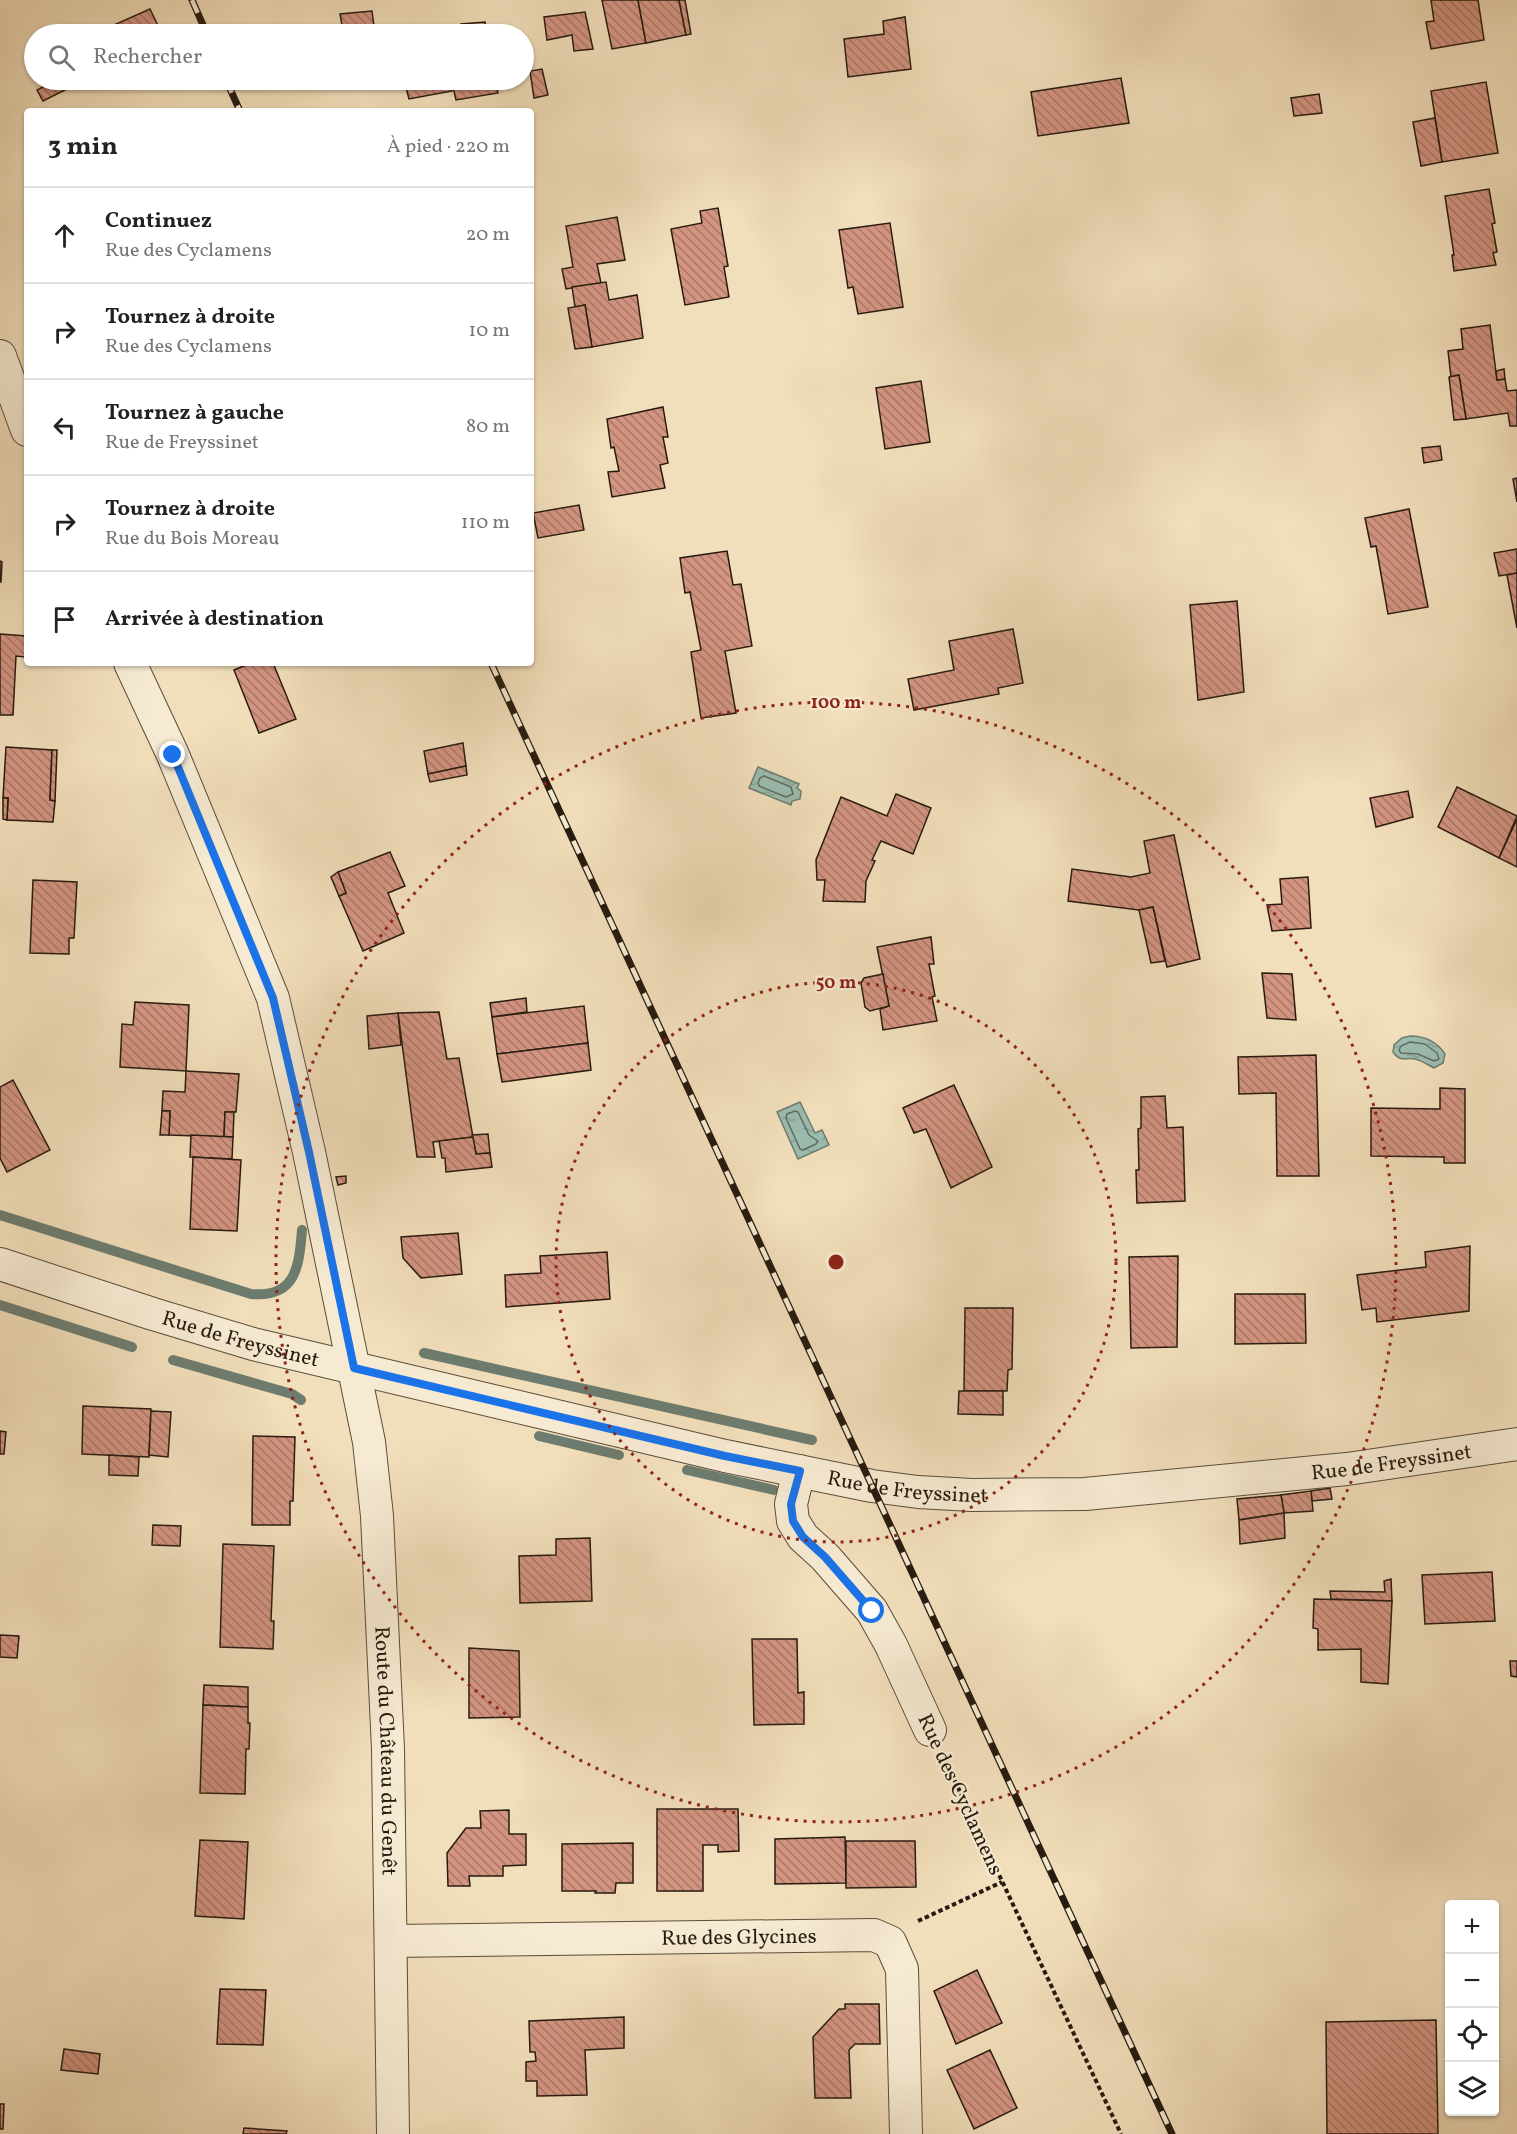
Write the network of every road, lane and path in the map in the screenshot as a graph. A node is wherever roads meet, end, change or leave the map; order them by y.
1 (0, 356) edge
2 (24, 422) edge
3 (131, 666) edge
4 (0, 1264) edge
5 (354, 1368) junction
6 (1517, 1444) edge
7 (800, 1471) junction
8 (930, 1730) joint
9 (1002, 1882) junction
10 (391, 1941) junction
11 (890, 1942) junction
12 (393, 2134) edge
13 (906, 2134) edge
14 (1121, 2134) edge

1 - 2 street
3 - 5 street, Route du Château du Genêt
4 - 5 street, Rue de Freyssinet
5 - 7 street, Rue de Freyssinet
5 - 10 street, Route du Château du Genêt
6 - 7 street, Rue de Freyssinet
7 - 8 street, Rue des Cyclamens
8 - 9 path, Rue des Cyclamens
9 - 11 path
9 - 14 path, Rue des Cyclamens
10 - 11 street, Rue des Glycines
10 - 12 street, Route du Château du Genêt
11 - 13 street

